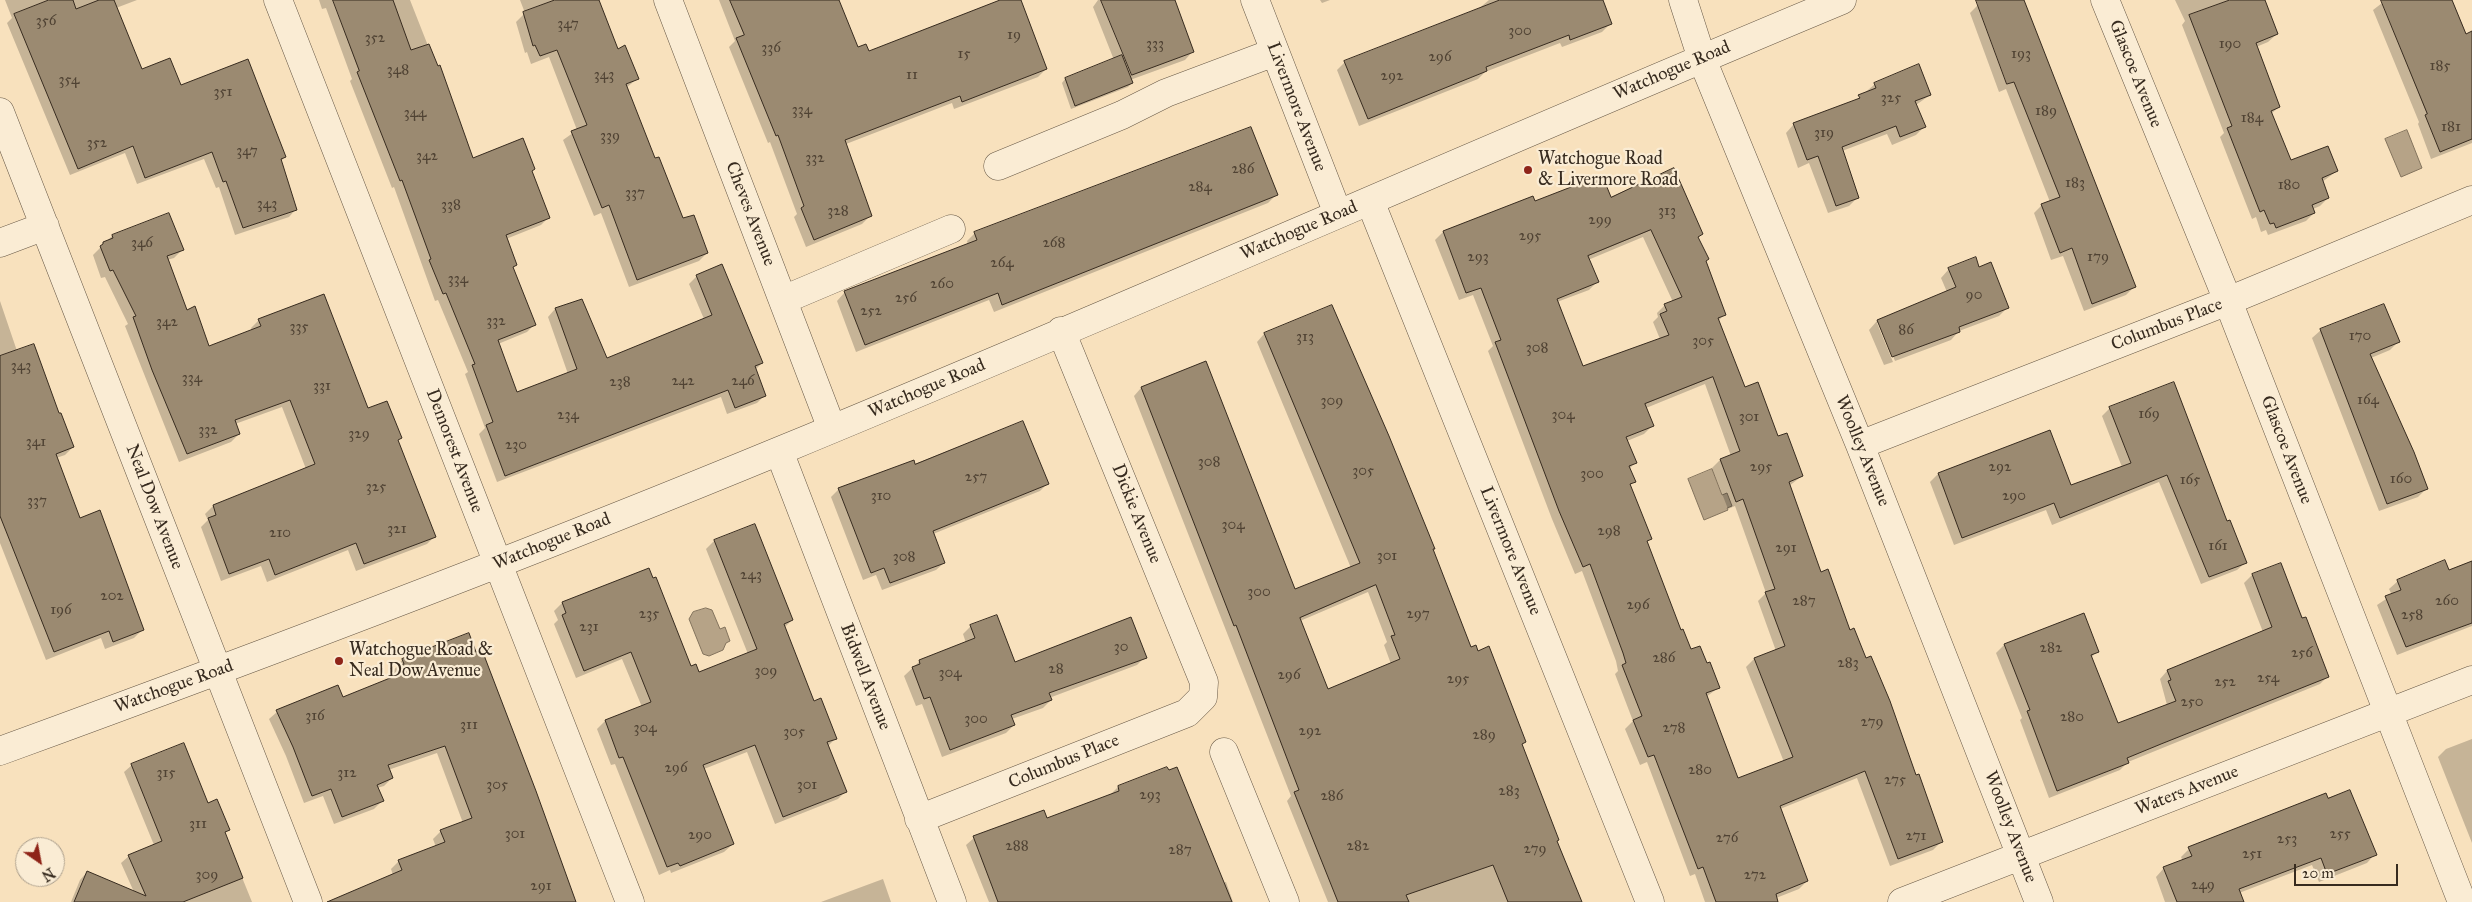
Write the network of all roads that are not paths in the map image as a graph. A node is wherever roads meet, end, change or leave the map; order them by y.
1 (278, 0) edge
2 (668, 0) edge
3 (1255, 0) edge
4 (1683, 0) edge
5 (1842, 0) edge
6 (2104, 0) edge
7 (1275, 52) junction
8 (1702, 59) junction
9 (0, 112) edge
10 (998, 166) dead end
11 (2472, 200) edge
12 (1370, 201) junction
13 (1338, 214) junction
14 (45, 226) junction
15 (951, 228) dead end
16 (0, 243) edge
17 (783, 300) junction
18 (2228, 301) junction
19 (1061, 331) junction
20 (832, 429) junction
21 (1860, 445) junction
22 (779, 451) junction
23 (498, 564) junction
24 (217, 671) junction
25 (2472, 680) edge
26 (1203, 697) joint
27 (2388, 713) junction
28 (0, 751) edge
29 (1224, 752) dead end
30 (920, 819) junction
31 (2021, 856) junction
32 (308, 902) edge
33 (630, 902) edge
34 (952, 902) edge
35 (1285, 902) edge
36 (1650, 902) edge
37 (1902, 902) edge
38 (2039, 902) edge
39 (2462, 902) edge

1 - 23 street, Demorest Avenue
2 - 17 street, Cheves Avenue
3 - 7 street, Livermore Avenue
4 - 8 street, Woolley Avenue
5 - 8 street, Watchogue Road
6 - 18 street, Glascoe Avenue
7 - 10 street
7 - 13 street, Livermore Avenue
8 - 12 street, Watchogue Road
8 - 21 street, Woolley Avenue
9 - 14 street, Neal Dow Avenue
11 - 18 street, Columbus Place
12 - 13 street, Watchogue Road
12 - 36 street, Livermore Avenue
13 - 19 street, Watchogue Road
14 - 16 street
14 - 24 street, Neal Dow Avenue
15 - 17 street
17 - 20 street, Cheves Avenue
18 - 21 street, Columbus Place
18 - 27 street, Glascoe Avenue
19 - 20 street, Watchogue Road
19 - 26 street, Dickie Avenue
20 - 22 street, Watchogue Road
21 - 31 street, Woolley Avenue
22 - 23 street, Watchogue Road
22 - 30 street, Bidwell Avenue
23 - 24 street, Watchogue Road
23 - 33 street, Demorest Avenue
24 - 28 street, Watchogue Road
24 - 32 street, Neal Dow Avenue
25 - 27 street, Waters Avenue
26 - 30 street, Columbus Place
27 - 31 street, Waters Avenue
27 - 39 street, Glascoe Avenue
29 - 35 street
30 - 34 street, Bidwell Avenue
31 - 37 street, Waters Avenue
31 - 38 street, Woolley Avenue

